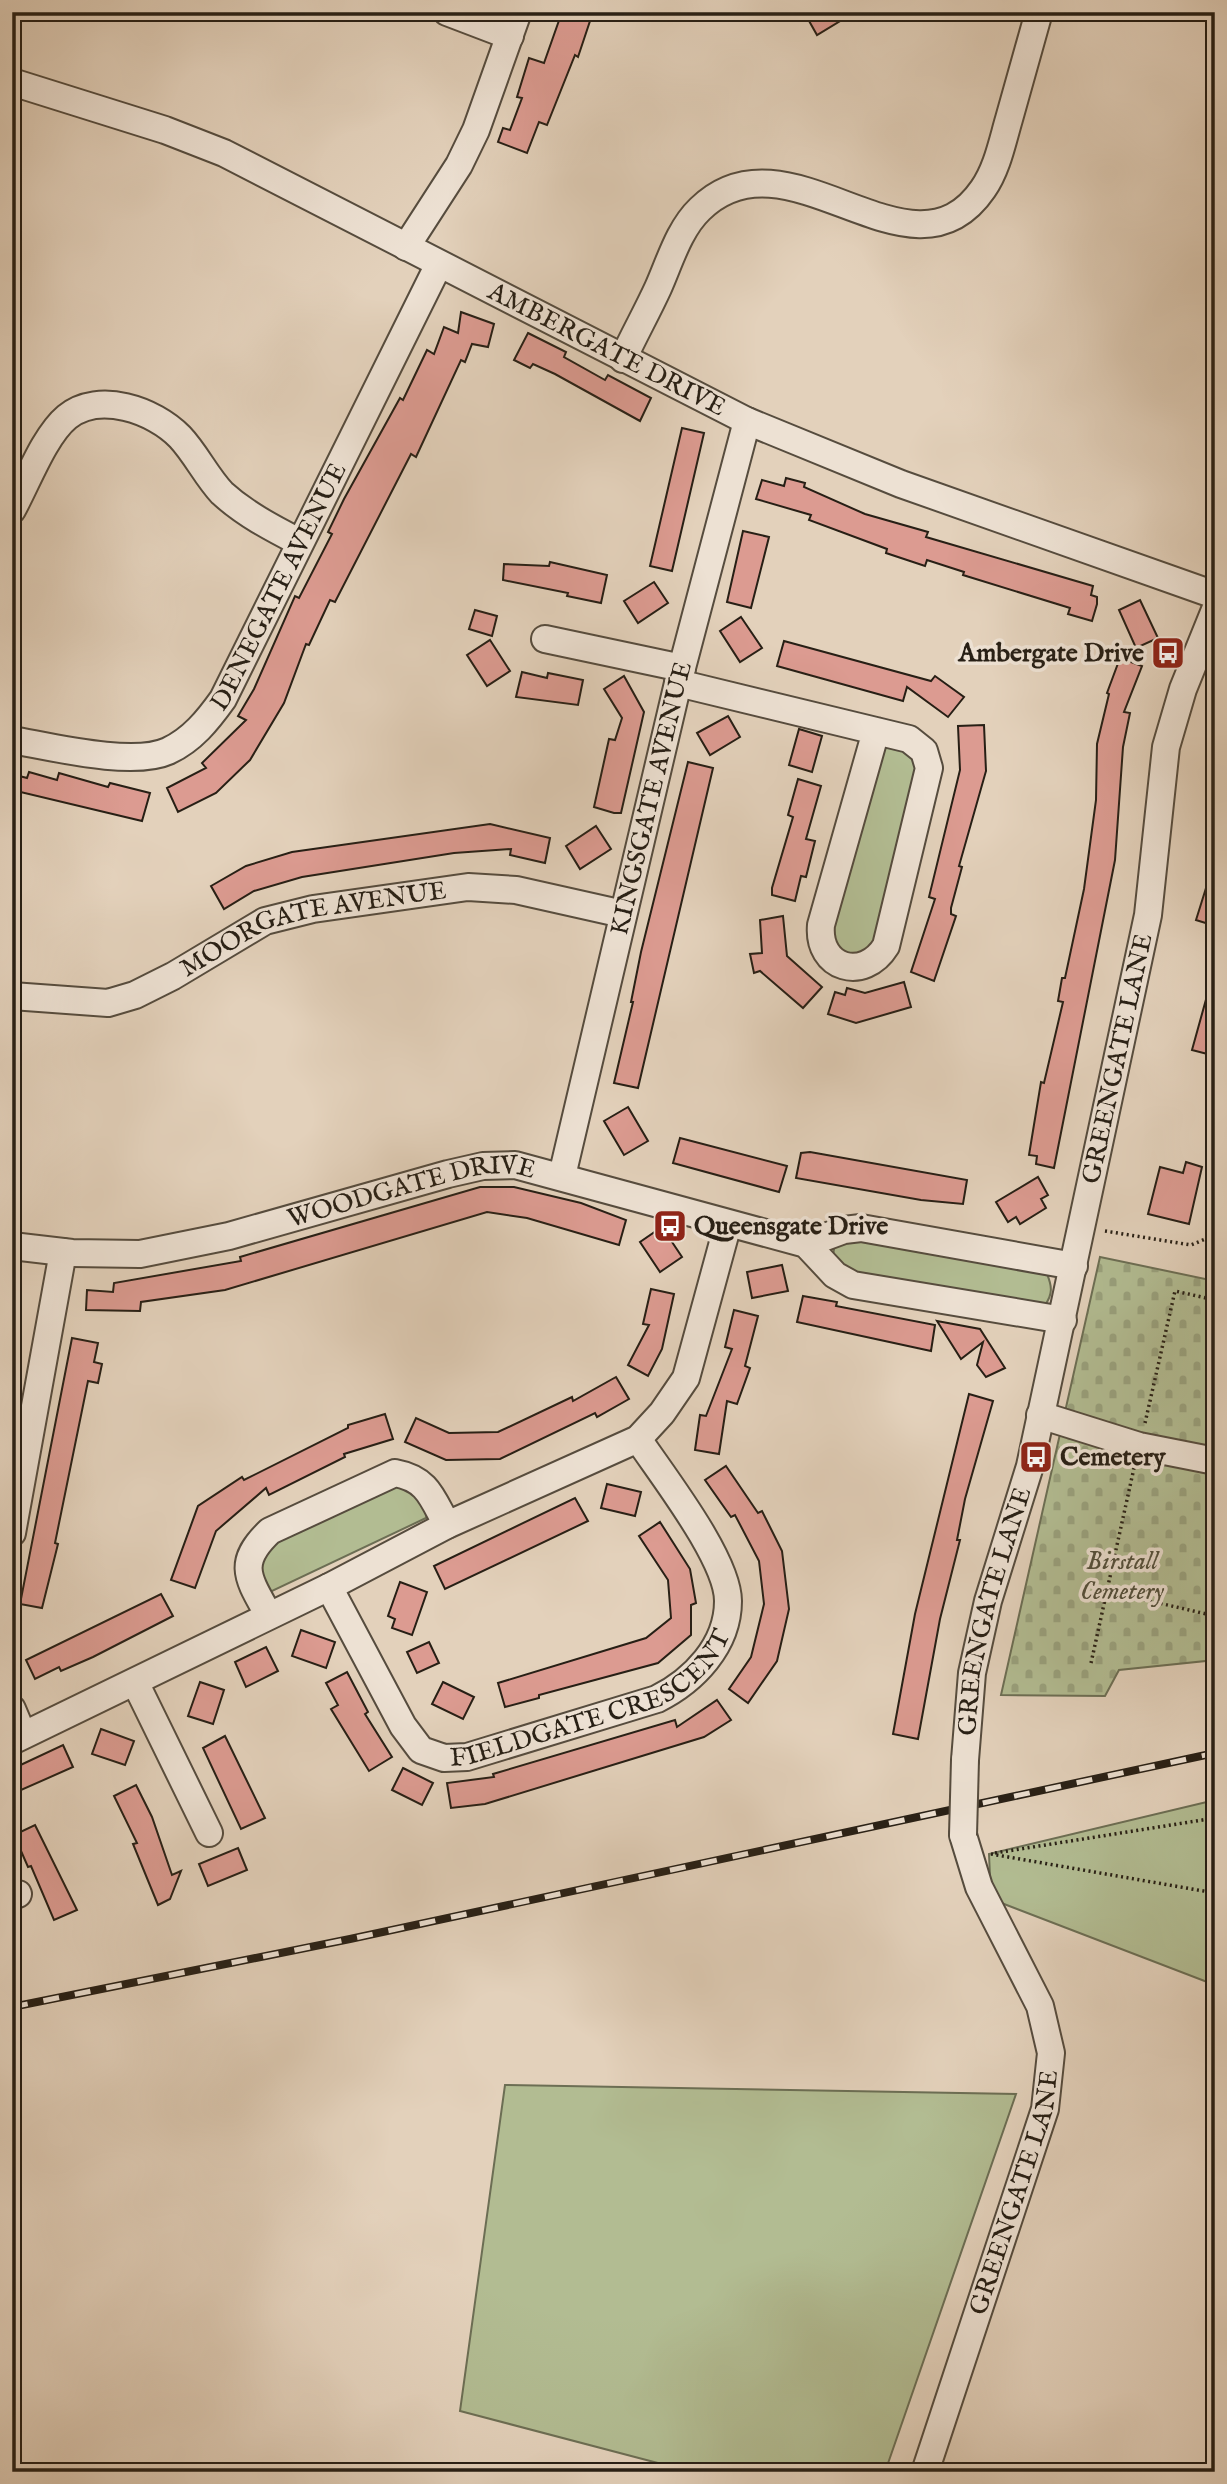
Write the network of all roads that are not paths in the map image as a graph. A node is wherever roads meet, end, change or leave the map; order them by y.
1 (447, 12) edge
2 (1039, 12) edge
3 (514, 24) edge
4 (12, 82) edge
5 (406, 247) junction
6 (439, 264) junction
7 (623, 359) junction
8 (747, 421) junction
9 (12, 510) edge
10 (299, 542) junction
11 (1215, 595) edge
12 (1215, 610) edge
13 (539, 638) dead end
14 (680, 675) junction
15 (876, 731) junction
16 (12, 740) edge
17 (623, 914) junction
18 (12, 996) edge
19 (562, 1176) junction
20 (728, 1224) junction
21 (806, 1244) junction
22 (12, 1246) edge
23 (63, 1252) junction
24 (1074, 1266) junction
25 (1063, 1320) junction
26 (1040, 1415) junction
27 (638, 1439) junction
28 (1215, 1461) edge
29 (447, 1525) junction
30 (13, 1531) edge
31 (329, 1587) junction
32 (268, 1614) junction
33 (135, 1682) junction
34 (12, 1709) edge
35 (18, 1738) edge
36 (209, 1833) dead end
37 (925, 2472) edge

1 - 3 street
2 - 7 street
3 - 5 street
4 - 5 street, AMBERGATE DRIVE
5 - 6 street, AMBERGATE DRIVE
6 - 7 street, AMBERGATE DRIVE
6 - 10 street, DENEGATE AVENUE
7 - 8 street, AMBERGATE DRIVE
8 - 11 street, AMBERGATE DRIVE
8 - 14 street, KINGSGATE AVENUE
9 - 10 street
10 - 16 street, DENEGATE AVENUE
12 - 24 street, GREENGATE LANE
13 - 14 street
14 - 15 street
14 - 17 street, KINGSGATE AVENUE
15 - 15 street
17 - 18 street, MOORGATE AVENUE
17 - 19 street, KINGSGATE AVENUE
19 - 20 street, WOODGATE DRIVE
19 - 23 street, WOODGATE DRIVE
20 - 21 street, WOODGATE DRIVE
20 - 27 street
21 - 24 street
21 - 25 street
22 - 23 street, WOODGATE DRIVE
23 - 30 street
24 - 25 street, GREENGATE LANE
25 - 26 street, GREENGATE LANE
26 - 28 street
26 - 37 street, GREENGATE LANE, bridge
27 - 29 street
27 - 31 street, FIELDGATE CRESCENT
29 - 31 street
29 - 32 street
31 - 32 street
32 - 33 street
33 - 35 street
33 - 36 street
34 - 35 street

